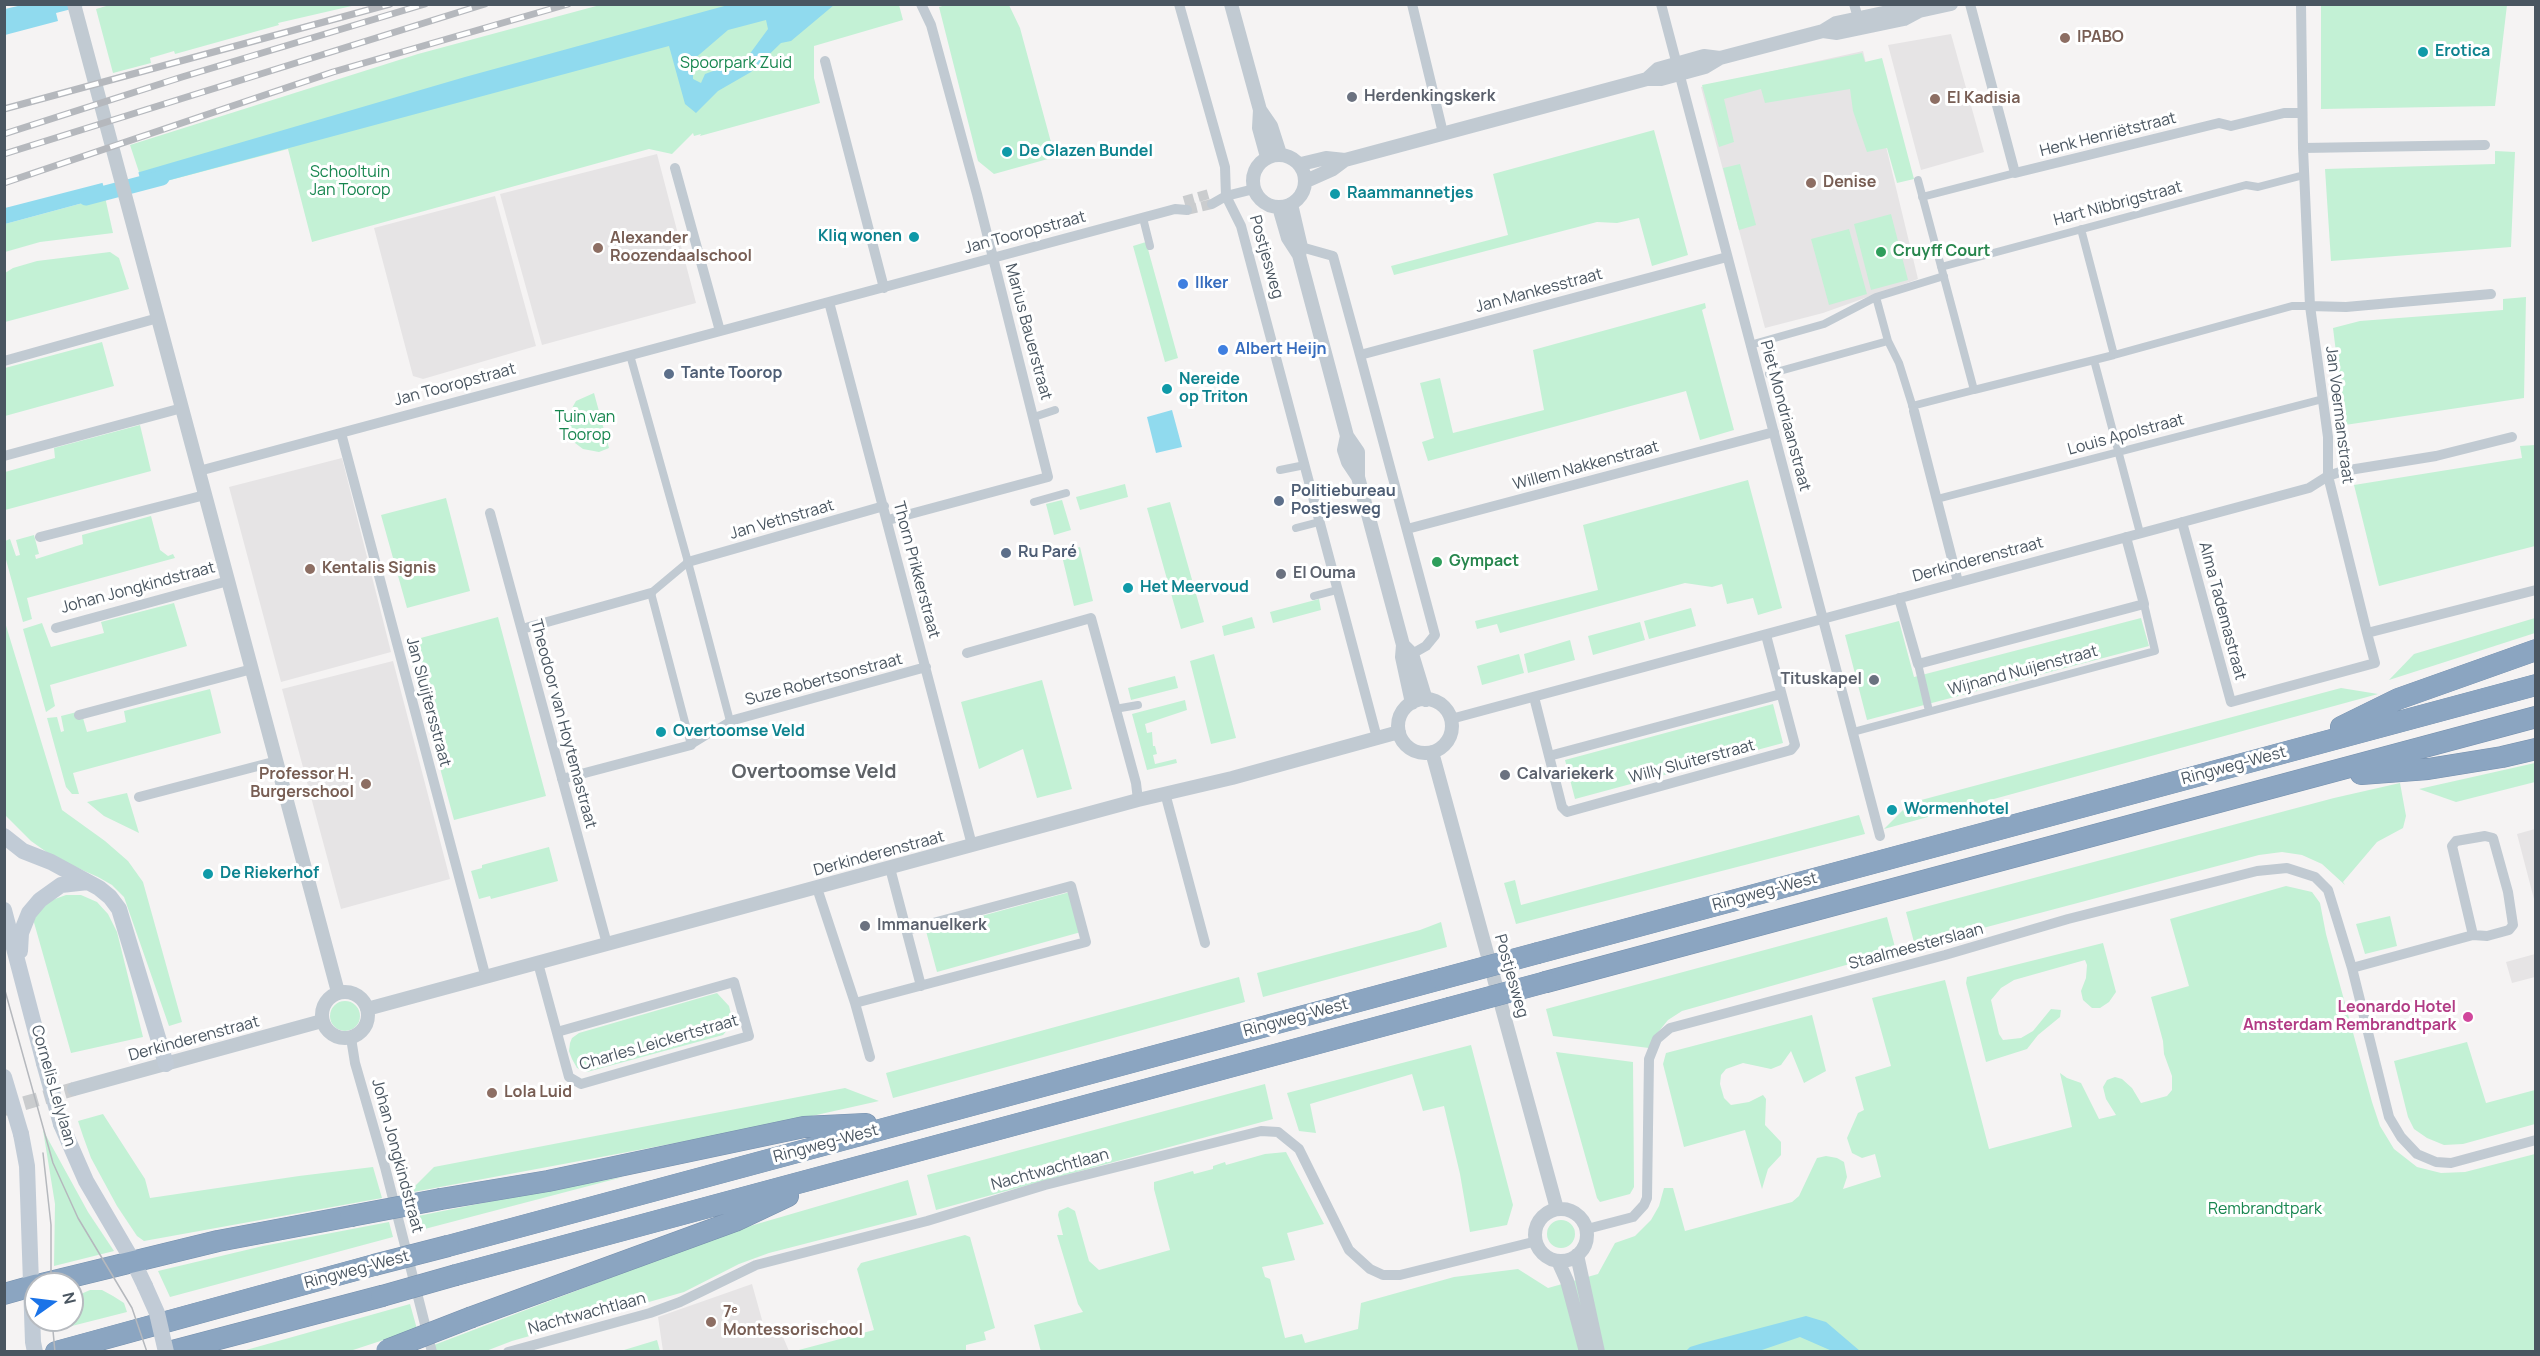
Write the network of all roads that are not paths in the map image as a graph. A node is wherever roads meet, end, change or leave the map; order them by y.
1 (74, 4) edge
2 (921, 4) edge
3 (1179, 4) edge
4 (1232, 4) edge
5 (1412, 4) edge
6 (1661, 4) edge
7 (1951, 4) edge
8 (1970, 4) edge
9 (2301, 4) edge
10 (1857, 17) edge
11 (825, 61) dead end
12 (1678, 69) junction
13 (2302, 113) junction
14 (1443, 133) junction
15 (2485, 145) dead end
16 (2303, 148) junction
17 (1274, 156) junction
18 (1345, 160) junction
19 (1301, 164) junction
20 (675, 168) dead end
21 (2015, 173) junction
22 (2304, 175) junction
23 (1918, 180) dead end
24 (1306, 181) junction
25 (1254, 189) junction
26 (1226, 196) junction
27 (1922, 197) junction
28 (1210, 199) tunnel mouth
29 (1285, 206) junction
30 (1182, 207) tunnel mouth
31 (1143, 218) junction
32 (2082, 229) junction
33 (1150, 246) dead end
34 (1300, 251) junction
35 (1727, 257) junction
36 (993, 258) junction
37 (1942, 272) junction
38 (884, 288) junction
39 (2491, 294) dead end
40 (1876, 297) junction
41 (829, 302) junction
42 (2310, 306) junction
43 (158, 318) junction
44 (720, 331) junction
45 (1888, 341) junction
46 (1750, 345) junction
47 (630, 355) junction
48 (1360, 355) junction
49 (2114, 355) junction
50 (2094, 360) junction
51 (4, 361) edge
52 (1769, 374) dead end
53 (1974, 390) junction
54 (2323, 399) junction
55 (182, 408) junction
56 (1913, 409) junction
57 (1055, 410) dead end
58 (1034, 417) junction
59 (1774, 432) junction
60 (341, 433) junction
61 (2512, 436) dead end
62 (2119, 453) junction
63 (4, 456) edge
64 (1305, 465) junction
65 (1280, 470) dead end
66 (199, 471) junction
67 (2328, 476) junction
68 (1066, 493) dead end
69 (205, 495) junction
70 (1936, 499) junction
71 (1034, 502) dead end
72 (885, 507) junction
73 (490, 513) dead end
74 (888, 520) junction
75 (1319, 522) junction
76 (2182, 522) junction
77 (1296, 528) dead end
78 (1407, 529) junction
79 (2140, 533) junction
80 (40, 537) dead end
81 (2126, 537) junction
82 (688, 562) junction
83 (228, 581) junction
84 (1958, 582) junction
85 (1337, 590) junction
86 (2535, 590) edge
87 (651, 594) junction
88 (1314, 596) dead end
89 (1899, 598) junction
90 (2144, 604) junction
91 (1824, 619) junction
92 (56, 628) dead end
93 (522, 629) junction
94 (2367, 633) junction
95 (1766, 635) junction
96 (1408, 650) junction
97 (2535, 650) edge
98 (967, 653) dead end
99 (2375, 663) joint
100 (1918, 664) junction
101 (926, 667) junction
102 (252, 669) junction
103 (2535, 685) edge
104 (1781, 694) junction
105 (1534, 697) junction
106 (1426, 700) junction
107 (1412, 703) junction
108 (1138, 705) dead end
109 (1115, 709) junction
110 (1929, 711) junction
111 (79, 715) dead end
112 (2535, 717) edge
113 (1451, 719) junction
114 (730, 721) junction
115 (1399, 732) junction
116 (1853, 732) junction
117 (1377, 738) junction
118 (691, 746) junction
119 (2296, 749) junction
120 (2535, 749) edge
121 (1432, 752) junction
122 (1549, 756) junction
123 (276, 761) junction
124 (2313, 777) junction
125 (562, 779) junction
126 (1165, 794) junction
127 (139, 797) dead end
128 (1138, 800) junction
129 (4, 836) edge
130 (1880, 836) dead end
131 (972, 845) junction
132 (890, 868) junction
133 (88, 882) junction
134 (817, 888) junction
135 (4, 910) edge
136 (907, 930) junction
137 (2473, 934) junction
138 (1206, 943) dead end
139 (607, 944) junction
140 (19, 963) junction
141 (538, 963) junction
142 (2352, 968) junction
143 (486, 978) junction
144 (921, 986) junction
145 (338, 992) junction
146 (855, 1003) junction
147 (368, 1009) junction
148 (322, 1022) junction
149 (557, 1032) junction
150 (351, 1038) junction
151 (870, 1057) dead end
152 (166, 1064) junction
153 (4, 1077) edge
154 (74, 1089) tunnel mouth
155 (908, 1122) junction
156 (2535, 1140) edge
157 (837, 1172) junction
158 (1557, 1209) junction
159 (1587, 1229) junction
160 (1537, 1241) junction
161 (1577, 1256) junction
162 (1558, 1261) junction
163 (134, 1263) junction
164 (36, 1272) edge
165 (84, 1274) edge
166 (24, 1289) edge
167 (4, 1294) edge
168 (33, 1332) edge
169 (386, 1351) edge
170 (35, 1352) edge
171 (56, 1352) edge
172 (168, 1352) edge
173 (432, 1352) edge
174 (508, 1352) edge
175 (1586, 1352) edge
176 (1598, 1352) edge

1 - 43 street, Johan Jongkindstraat
2 - 36 street, Marius Bauerstraat
3 - 26 street, Postjesweg
4 - 17 street
5 - 14 street
6 - 12 street, Piet Mondriaanstraat
7 - 10 street
8 - 21 street
9 - 13 street, Jan Voermanstraat
10 - 12 street
11 - 38 street
12 - 14 street
12 - 35 street, Piet Mondriaanstraat
13 - 16 street, Jan Voermanstraat
13 - 21 street, Henk Henriëtstraat
14 - 18 street
15 - 16 street
16 - 22 street, Jan Voermanstraat
17 - 19 street
17 - 25 street
18 - 19 street
18 - 24 street
19 - 24 street
20 - 44 street
21 - 27 street, Henk Henriëtstraat
22 - 32 street, Hart Nibbrigstraat
22 - 42 street, Jan Voermanstraat
23 - 27 street
24 - 29 street
25 - 26 street
25 - 29 street
26 - 28 street
26 - 64 street, Postjesweg
27 - 37 street
29 - 34 street, Postjesweg
30 - 31 street, Jan Tooropstraat
31 - 33 street
31 - 36 street, Jan Tooropstraat
32 - 37 street, Hart Nibbrigstraat
32 - 49 street
34 - 48 street
34 - 96 street, Postjesweg
35 - 46 street, Piet Mondriaanstraat
35 - 48 street, Jan Mankesstraat
36 - 38 street, Jan Tooropstraat
36 - 58 street, Marius Bauerstraat
37 - 40 street, Hart Nibbrigstraat
37 - 53 street
38 - 41 street, Jan Tooropstraat
39 - 42 street
40 - 45 street
40 - 46 street, Hart Nibbrigstraat
41 - 44 street, Jan Tooropstraat
41 - 72 street, Thorn Prikkerstraat
42 - 49 street
42 - 54 street, Jan Voermanstraat
43 - 51 street
43 - 55 street, Johan Jongkindstraat
44 - 47 street, Jan Tooropstraat
45 - 52 street
45 - 56 street
46 - 59 street, Piet Mondriaanstraat
47 - 60 street, Jan Tooropstraat
47 - 82 street
48 - 78 street
49 - 50 street
50 - 53 street
50 - 62 street
53 - 56 street
54 - 62 street, Louis Apolstraat
54 - 67 street, Jan Voermanstraat
55 - 63 street
55 - 66 street, Johan Jongkindstraat
56 - 70 street
57 - 58 street
58 - 74 street, Marius Bauerstraat
59 - 78 street, Willem Nakkenstraat
59 - 91 street, Piet Mondriaanstraat
60 - 66 street, Jan Tooropstraat
60 - 143 street, Jan Sluijtersstraat
61 - 67 street, Derkinderenstraat
62 - 70 street, Louis Apolstraat
62 - 79 street
64 - 65 street
64 - 75 street, Postjesweg
66 - 69 street, Johan Jongkindstraat
67 - 76 street, Derkinderenstraat
67 - 94 street, Jan Voermanstraat
68 - 71 street
69 - 80 street
69 - 83 street, Johan Jongkindstraat
70 - 84 street
72 - 74 street, Thorn Prikkerstraat
72 - 82 street, Jan Vethstraat
73 - 93 street, Theodoor van Hoytemastraat
74 - 101 street, Thorn Prikkerstraat
75 - 77 street
75 - 85 street, Postjesweg
76 - 79 street, Derkinderenstraat
76 - 99 street, Alma Tademastraat
78 - 96 street
79 - 81 street, Derkinderenstraat
81 - 84 street, Derkinderenstraat
81 - 90 street, Wijnand Nuijenstraat
82 - 87 street
82 - 114 street
83 - 92 street, Johan Jongkindstraat
83 - 102 street, Johan Jongkindstraat
84 - 89 street, Derkinderenstraat
85 - 88 street
85 - 117 street, Postjesweg
86 - 94 street
87 - 93 street
87 - 118 street
89 - 91 street, Derkinderenstraat
89 - 100 street
90 - 100 street, Wijnand Nuijenstraat
90 - 110 street, Wijnand Nuijenstraat
91 - 95 street, Derkinderenstraat
91 - 116 street, Piet Mondriaanstraat
93 - 125 street, Theodoor van Hoytemastraat
94 - 99 street, Jan Voermanstraat
95 - 104 street, Willy Sluiterstraat
95 - 105 street, Derkinderenstraat
96 - 106 street, Postjesweg
96 - 107 street, Postjesweg
97 - 119 highway
98 - 109 street
100 - 110 street
101 - 114 street, Suze Robertsonstraat
101 - 131 street, Thorn Prikkerstraat
102 - 111 street
102 - 123 street, Johan Jongkindstraat
103 - 119 highway, Ringweg-West
104 - 122 street
104 - 122 street, Willy Sluiterstraat
105 - 113 street, Derkinderenstraat
105 - 122 street, Willy Sluiterstraat
106 - 107 street
106 - 113 street
107 - 115 street
108 - 109 street
109 - 128 street
110 - 116 street, Wijnand Nuijenstraat
112 - 124 highway, Ringweg-West
113 - 121 street
114 - 118 street
115 - 117 street, Derkinderenstraat
115 - 121 street
116 - 130 street, Piet Mondriaanstraat
117 - 126 street, Derkinderenstraat
118 - 125 street
119 - 155 highway, Ringweg-West, bridge
120 - 124 highway
121 - 158 street, Postjesweg
123 - 127 street
123 - 145 street, Johan Jongkindstraat
124 - 157 highway, Ringweg-West, bridge
125 - 139 street, Theodoor van Hoytemastraat
126 - 128 street, Derkinderenstraat
126 - 138 street
128 - 131 street, Derkinderenstraat
129 - 133 main road
131 - 132 street, Derkinderenstraat
132 - 134 street, Derkinderenstraat
132 - 136 street
133 - 140 main road
133 - 152 main road
134 - 139 street, Derkinderenstraat
134 - 146 street
135 - 140 main road, Cornelis Lelylaan
136 - 144 street
136 - 144 street
137 - 137 street
137 - 142 street
139 - 141 street, Derkinderenstraat
140 - 163 main road, Cornelis Lelylaan, bridge
141 - 143 street, Derkinderenstraat
141 - 149 street, Charles Leickertstraat
142 - 156 street, Staalmeesterslaan
142 - 159 street, Staalmeesterslaan
143 - 147 street, Derkinderenstraat
144 - 146 street
145 - 147 street
145 - 148 street
146 - 151 street
147 - 150 street
148 - 150 street
148 - 152 street, Derkinderenstraat
149 - 149 street, Charles Leickertstraat
150 - 173 street, Johan Jongkindstraat
152 - 154 street, Derkinderenstraat
153 - 164 main road, bridge
155 - 163 highway, bridge
155 - 171 highway, Ringweg-West, bridge
157 - 169 highway, bridge
157 - 172 highway, Ringweg-West, bridge
158 - 159 street
158 - 160 street
159 - 161 street
160 - 162 street
160 - 174 street, Nachtwachtlaan
161 - 162 street
161 - 176 street
162 - 175 street
163 - 165 highway
163 - 172 main road, Cornelis Lelylaan, bridge
166 - 167 highway
168 - 170 main road

